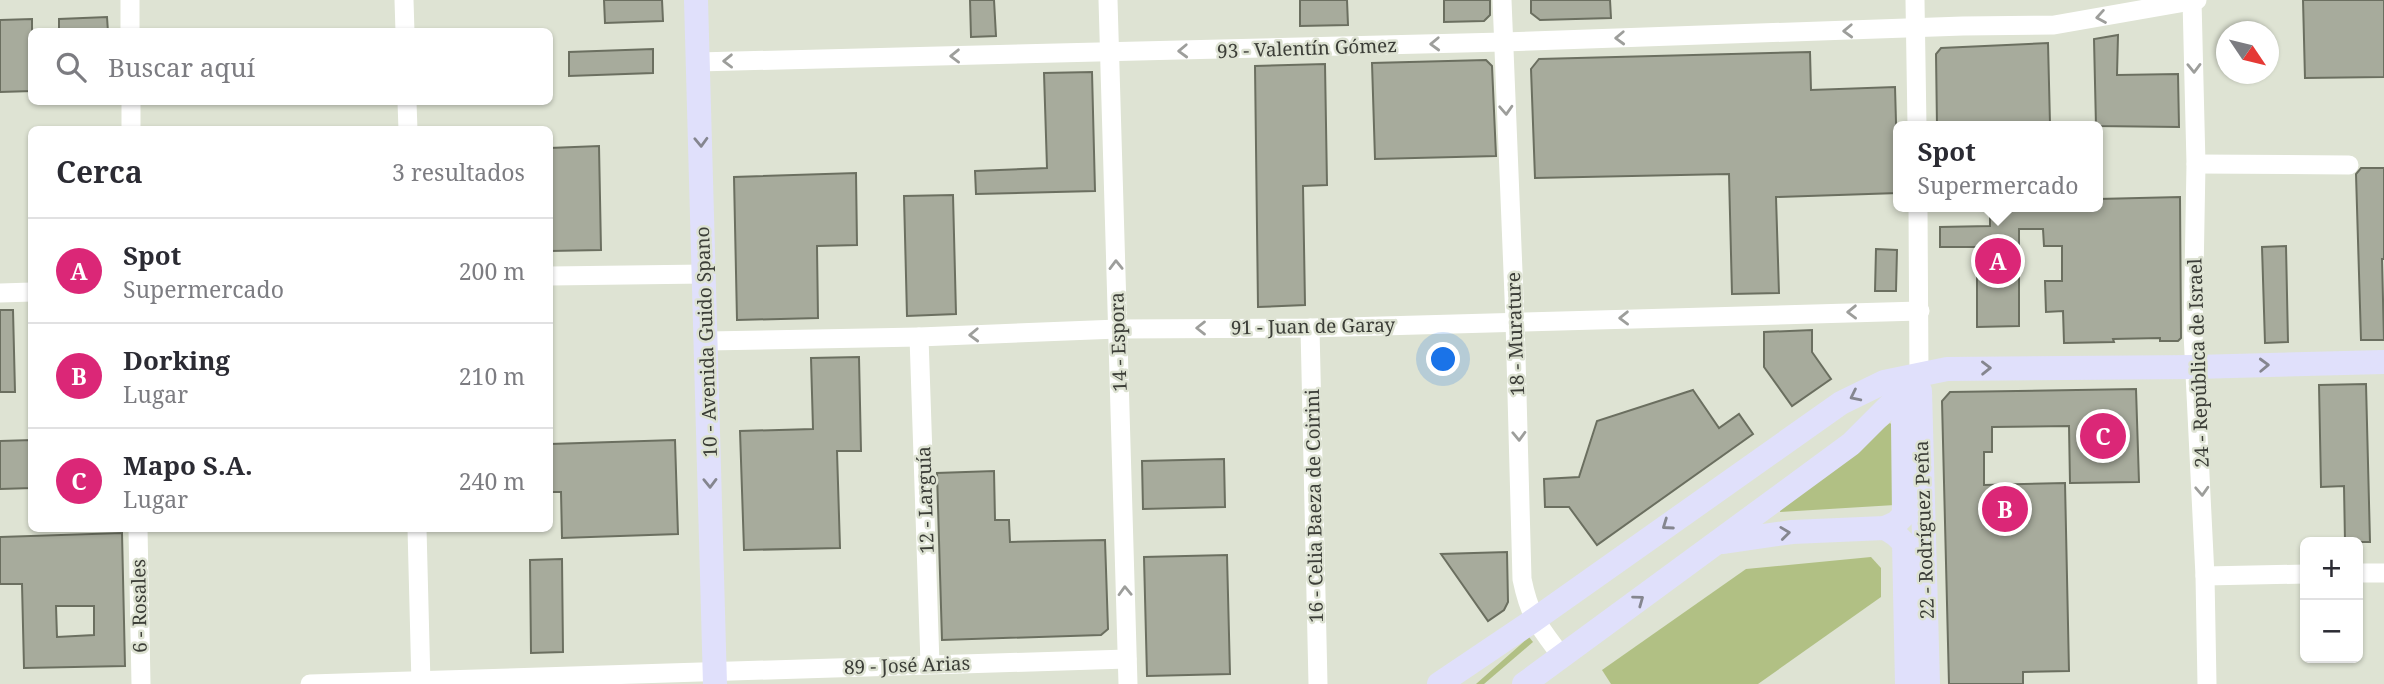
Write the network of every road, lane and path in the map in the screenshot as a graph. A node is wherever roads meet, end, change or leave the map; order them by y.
1 (130, 0) edge
2 (404, 0) edge
3 (696, 0) edge
4 (1108, 0) edge
5 (1502, 0) edge
6 (1915, 0) edge
7 (2192, 0) edge
8 (2197, 0) edge
9 (130, 28) edge
10 (405, 28) edge
11 (1916, 29) junction
12 (1503, 42) junction
13 (1110, 53) junction
14 (698, 62) junction
15 (131, 105) edge
16 (407, 105) edge
17 (1917, 121) edge
18 (131, 126) edge
19 (408, 126) edge
20 (2196, 164) junction
21 (2349, 164) dead end
22 (1918, 212) edge
23 (705, 274) junction
24 (553, 276) edge
25 (28, 292) edge
26 (0, 293) edge
27 (1920, 310) junction
28 (1516, 321) junction
29 (1310, 328) junction
30 (1118, 329) junction
31 (919, 337) junction
32 (707, 341) junction
33 (2384, 362) edge
34 (2196, 367) junction
35 (1919, 376) junction
36 (1898, 529) junction
37 (138, 532) edge
38 (418, 532) edge
39 (1717, 543) junction
40 (2363, 573) edge
41 (2384, 573) edge
42 (2300, 574) edge
43 (2205, 576) junction
44 (1534, 620) junction
45 (1562, 657) junction
46 (1127, 659) junction
47 (930, 664) junction
48 (715, 677) edge
49 (421, 682) edge
50 (141, 684) edge
51 (310, 684) edge
52 (1128, 684) edge
53 (1318, 684) edge
54 (1439, 684) edge
55 (1524, 684) edge
56 (1907, 684) edge
57 (1928, 684) edge
58 (2207, 684) edge

1 - 9 street
2 - 10 street
3 - 14 main road, 10 - Avenida Guido Spano
4 - 13 street, 14 - Espora
5 - 12 street, 18 - Murature
6 - 11 street
7 - 8 street, 93 - Valentín Gómez
7 -> 11 street, 93 - Valentín Gómez
7 -> 20 street, 24 - República de Israel
11 -> 12 street, 93 - Valentín Gómez
11 - 17 street
12 -> 13 street, 93 - Valentín Gómez
12 -> 28 street, 18 - Murature
13 -> 14 street, 93 - Valentín Gómez
30 -> 13 street, 14 - Espora
14 -> 23 main road, 10 - Avenida Guido Spano
15 - 18 street
16 - 19 street
20 - 21 street
20 - 34 street, 24 - República de Israel
22 - 27 street, 22 - Rodríguez Peña
23 - 24 street
23 - 32 main road, 10 - Avenida Guido Spano
25 - 26 street
27 -> 28 street, 91 - Juan de Garay
27 - 35 street, 22 - Rodríguez Peña
28 - 29 street, 91 - Juan de Garay
28 -> 44 street, 18 - Murature
29 -> 30 street, 91 - Juan de Garay
29 - 53 street, 16 - Celia Baeza de Coirini
30 -> 31 street, 91 - Juan de Garay
46 -> 30 street, 14 - Espora
31 - 32 street, 91 - Juan de Garay
31 - 47 street, 12 - Larguía
32 -> 48 main road, 10 - Avenida Guido Spano
34 -> 33 main road
35 -> 34 main road
34 -> 43 street, 24 - República de Israel
35 - 36 main road, 22 - Rodríguez Peña
35 - 39 main road
35 -> 44 main road
35 - 57 main road, 22 - Rodríguez Peña
39 -> 36 main road
36 - 56 main road, 22 - Rodríguez Peña
37 - 50 street, 6 - Rosales
38 - 49 street
45 -> 39 main road
40 - 41 street
42 - 43 street
43 - 58 street, 24 - República de Israel
44 - 45 street, 18 - Murature
44 - 54 main road
45 - 55 main road
46 - 47 street, 89 - José Arias
46 - 52 street, 14 - Espora
47 - 48 street, 89 - José Arias
48 - 49 street, 89 - José Arias
49 - 51 street, 89 - José Arias

